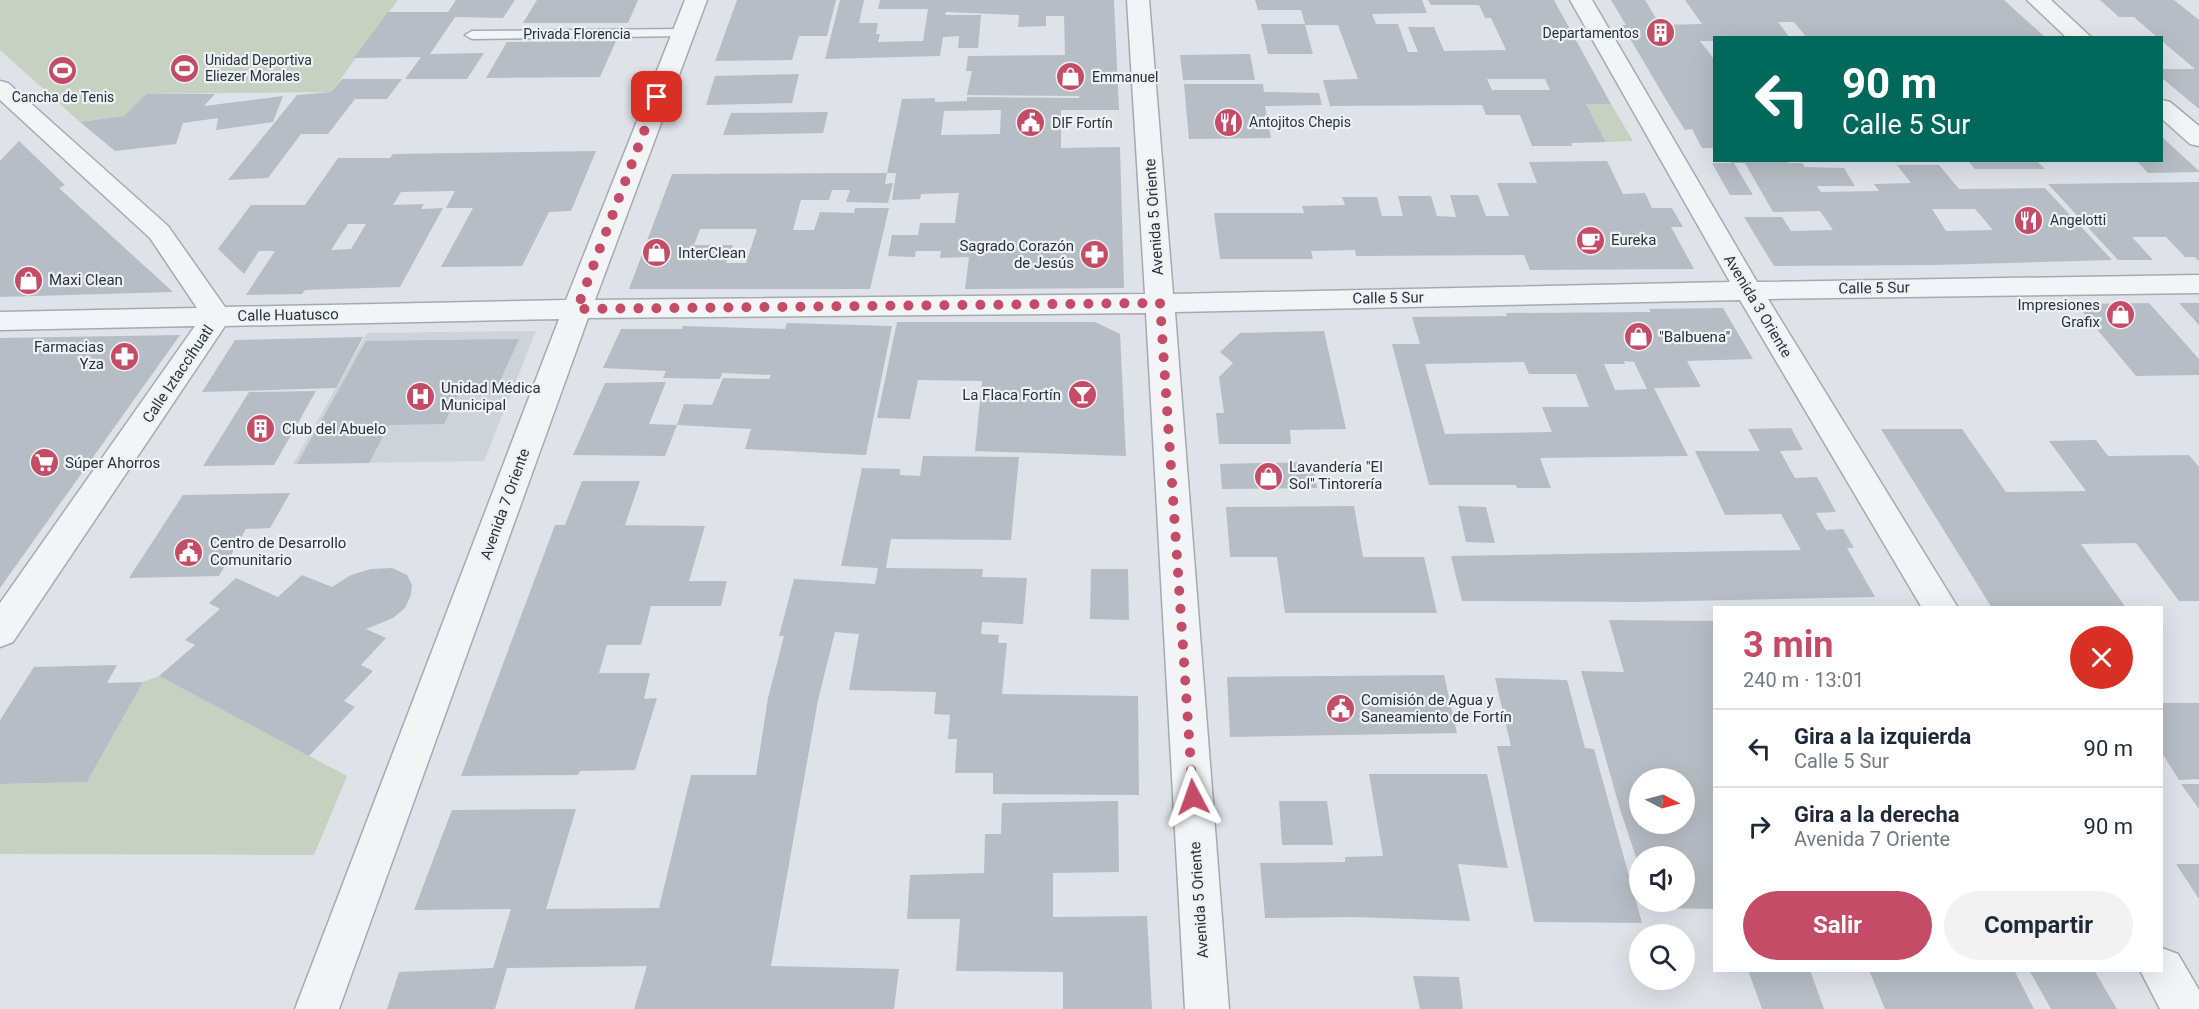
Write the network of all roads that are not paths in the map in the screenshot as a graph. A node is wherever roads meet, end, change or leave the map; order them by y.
1 (696, 0) edge
2 (1138, 0) edge
3 (1581, 0) edge
4 (2038, 0) edge
5 (682, 33) junction
6 (472, 35) dead end
7 (2079, 36) edge
8 (0, 88) edge
9 (2163, 108) edge
10 (2199, 139) edge
11 (2199, 284) edge
12 (1748, 290) junction
13 (1160, 303) junction
14 (577, 309) junction
15 (217, 316) junction
16 (0, 321) edge
17 (1940, 606) edge
18 (0, 632) edge
19 (2163, 972) edge
20 (317, 1009) edge
21 (1206, 1009) edge
22 (2185, 1009) edge

1 - 5 street, Avenida 7 Oriente
2 - 13 street, Avenida 5 Oriente
3 - 12 street, Avenida 3 Oriente
4 - 7 street
5 - 6 lane, Privada Florencia
5 - 14 street, Avenida 7 Oriente
8 - 15 street, Calle Iztaccíhuatl
9 - 10 street
11 - 12 street, Calle 5 Sur
12 - 13 street, Calle 5 Sur
12 - 17 street, Avenida 3 Oriente
13 - 14 street, Calle 5 Sur
13 - 21 street, Avenida 5 Oriente
14 - 15 street, Calle Huatusco
14 - 20 street, Avenida 7 Oriente
15 - 16 street, Calle Huatusco
15 - 18 street, Calle Iztaccíhuatl
19 - 22 street

